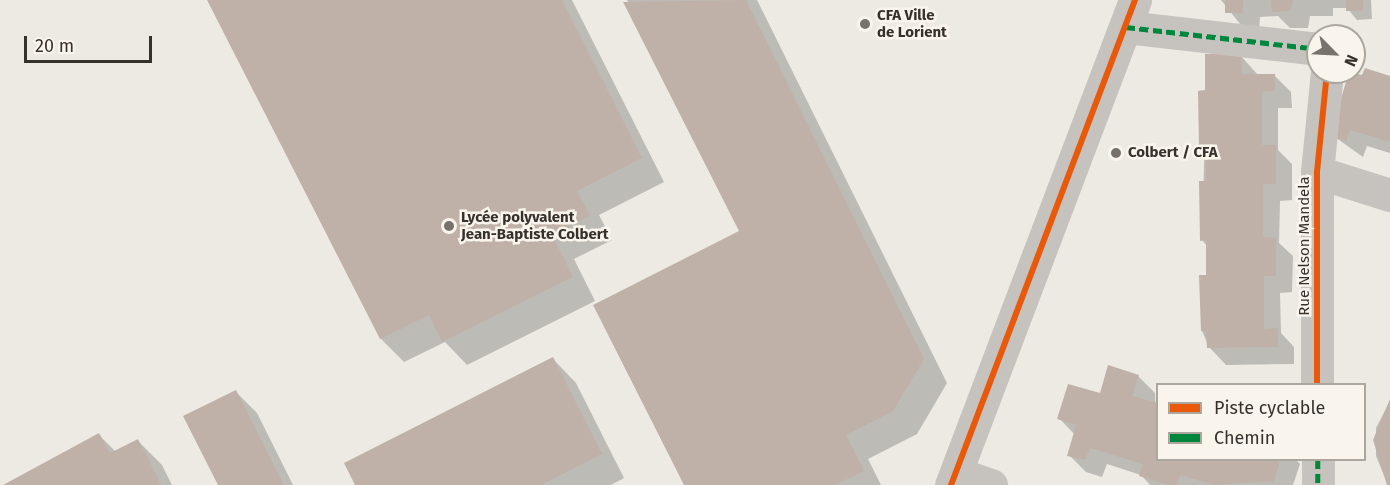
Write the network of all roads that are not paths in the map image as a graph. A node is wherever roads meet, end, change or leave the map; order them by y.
1 (1130, 13) edge
2 (1306, 47) edge
3 (1326, 84) edge
4 (1317, 172) junction
5 (1390, 195) edge
6 (1317, 383) edge
7 (1317, 461) edge
8 (955, 479) edge
9 (991, 485) edge
10 (1318, 485) edge

1 - 2 street
1 - 8 street
3 - 4 street, Rue Nelson Mandela
4 - 5 street
4 - 6 street, Rue Nelson Mandela
7 - 10 street
8 - 9 street

